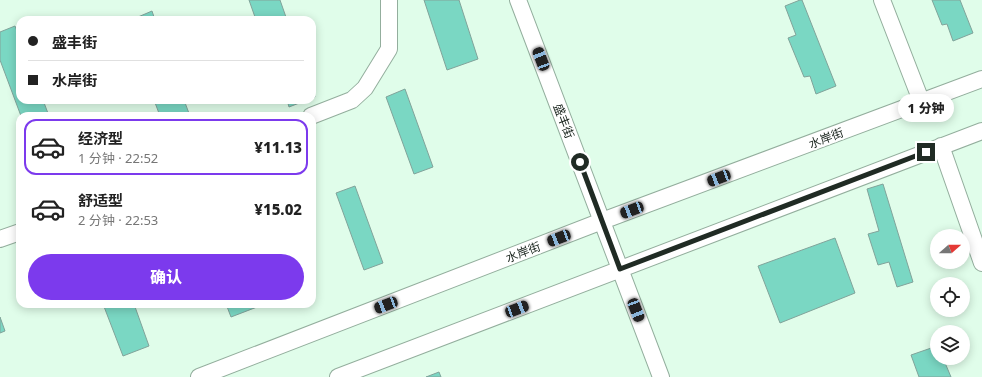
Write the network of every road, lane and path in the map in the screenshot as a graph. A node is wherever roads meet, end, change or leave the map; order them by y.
1 (389, 0) edge
2 (518, 0) edge
3 (882, 0) edge
4 (982, 79) edge
5 (924, 101) junction
6 (316, 114) edge
7 (982, 131) edge
8 (941, 146) junction
9 (602, 221) junction
10 (16, 233) edge
11 (0, 239) edge
12 (982, 263) edge
13 (620, 269) junction
14 (199, 377) edge
15 (338, 377) edge
16 (661, 377) edge

1 - 6 street
2 - 9 street, 盛丰街
3 - 5 street
4 - 5 street, 水岸街
5 - 9 street, 水岸街
7 - 8 street
8 - 12 street
8 - 13 street
9 - 13 street, 盛丰街
9 - 14 street, 水岸街
10 - 11 street
13 - 15 street
13 - 16 street, 盛丰街

